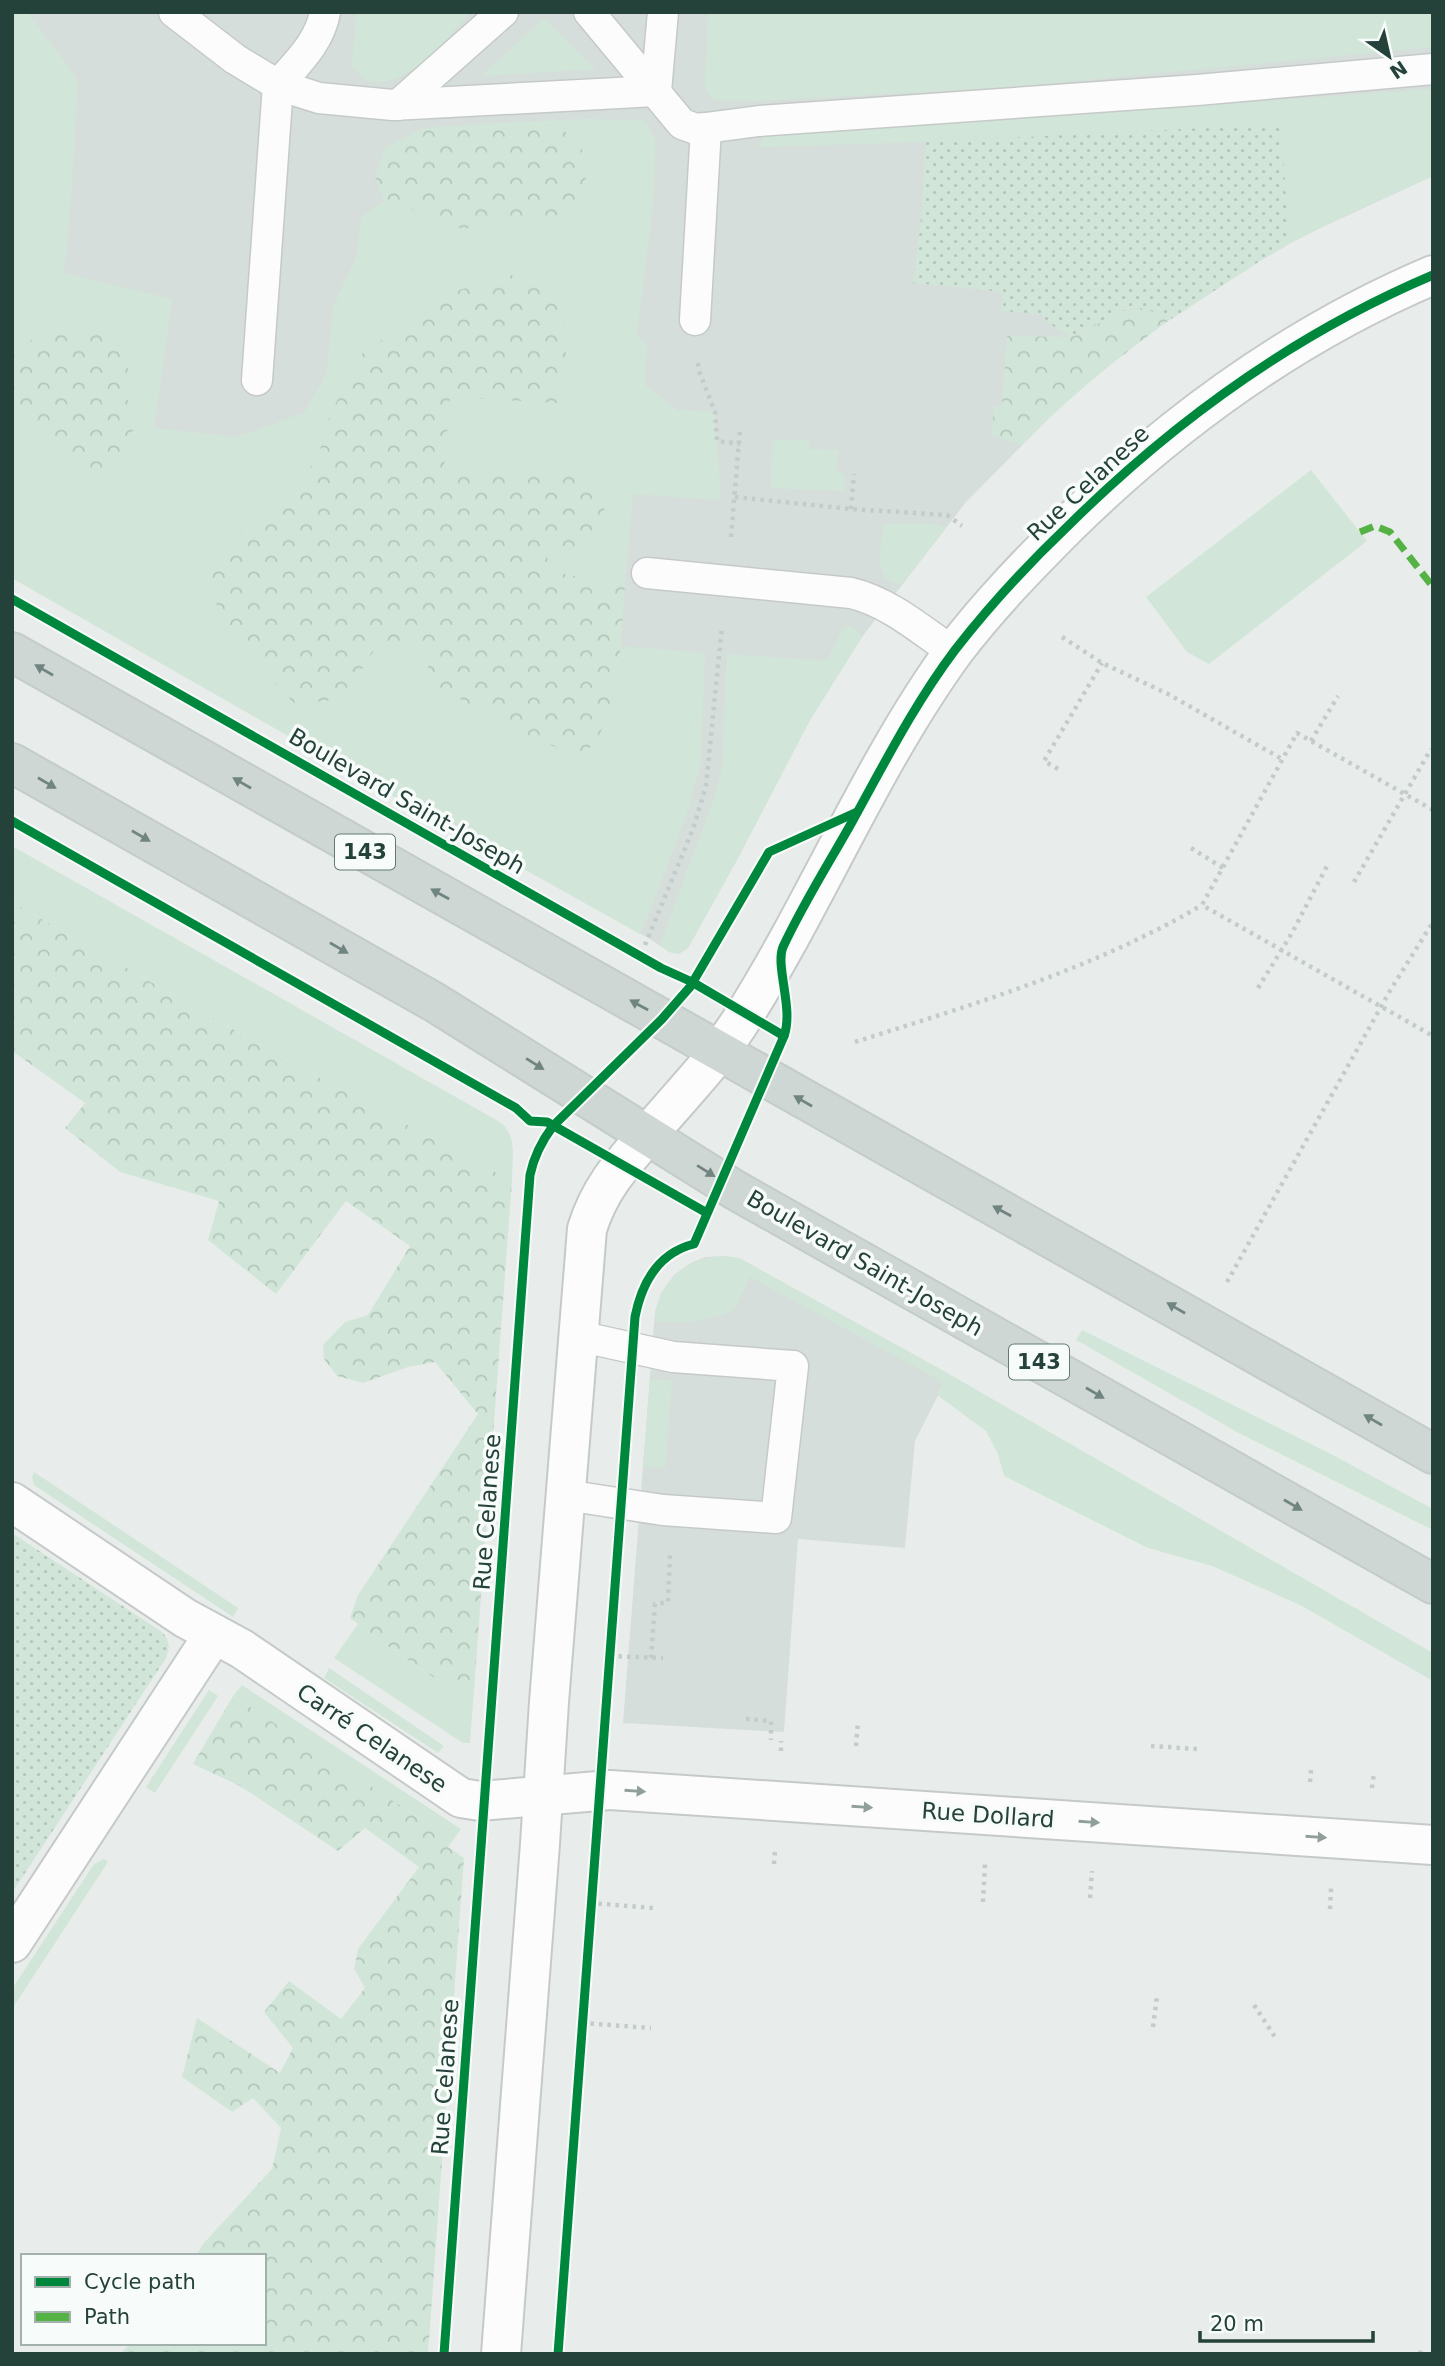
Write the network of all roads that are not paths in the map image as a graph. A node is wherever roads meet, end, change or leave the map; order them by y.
1 (174, 12) edge
2 (325, 12) edge
3 (503, 12) edge
4 (589, 12) edge
5 (663, 12) edge
6 (211, 24) edge
7 (1433, 69) edge
8 (278, 85) junction
9 (656, 91) junction
10 (398, 105) junction
11 (706, 128) junction
12 (1433, 275) edge
13 (695, 320) road end
14 (257, 380) dead end
15 (647, 573) dead end
16 (12, 652) edge
17 (954, 652) junction
18 (12, 763) edge
19 (720, 1051) junction
20 (648, 1134) junction
21 (579, 1336) junction
22 (1433, 1454) edge
23 (565, 1495) junction
24 (12, 1502) edge
25 (1433, 1584) edge
26 (214, 1634) junction
27 (543, 1794) junction
28 (1433, 1845) edge
29 (12, 1943) edge
30 (501, 2354) edge

1 - 6 lane
2 - 8 lane
3 - 10 lane
4 - 9 lane
5 - 9 lane
6 - 8 lane
7 - 11 lane
8 - 10 lane
8 - 14 lane
9 - 10 lane
9 - 11 lane
11 - 13 lane
12 - 17 street, Rue Celanese
15 - 17 lane
19 -> 16 main road, 143
17 - 19 street, Rue Celanese
18 -> 20 main road, Boulevard Saint-Joseph / 143
19 - 20 street, Rue Celanese
22 -> 19 main road, 143
20 - 21 street, Rue Celanese
20 -> 25 main road, Boulevard Saint-Joseph / 143
21 - 23 street, Rue Celanese
21 - 23 lane
23 - 27 street, Rue Celanese
24 - 26 street, Carré Celanese
26 - 27 street, Carré Celanese
26 - 29 street
27 -> 28 street, Rue Dollard
27 - 30 street, Rue Celanese

